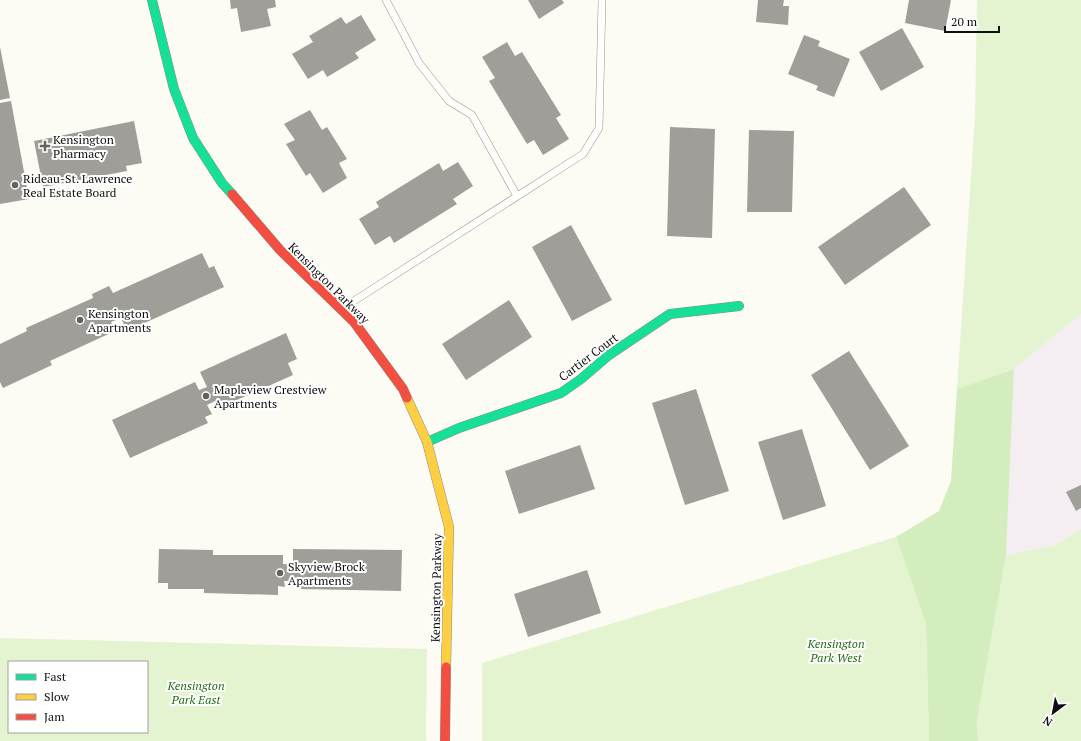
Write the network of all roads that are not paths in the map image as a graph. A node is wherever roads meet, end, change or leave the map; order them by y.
1 (152, 0) edge
2 (386, 0) edge
3 (602, 0) edge
4 (517, 196) junction
5 (739, 306) dead end
6 (341, 310) junction
7 (427, 442) junction
8 (445, 741) edge

1 - 6 street, Kensington Parkway
2 - 4 lane
3 - 4 lane
4 - 6 lane
5 - 7 street, Cartier Court
6 - 7 street, Kensington Parkway
7 - 8 street, Kensington Parkway

